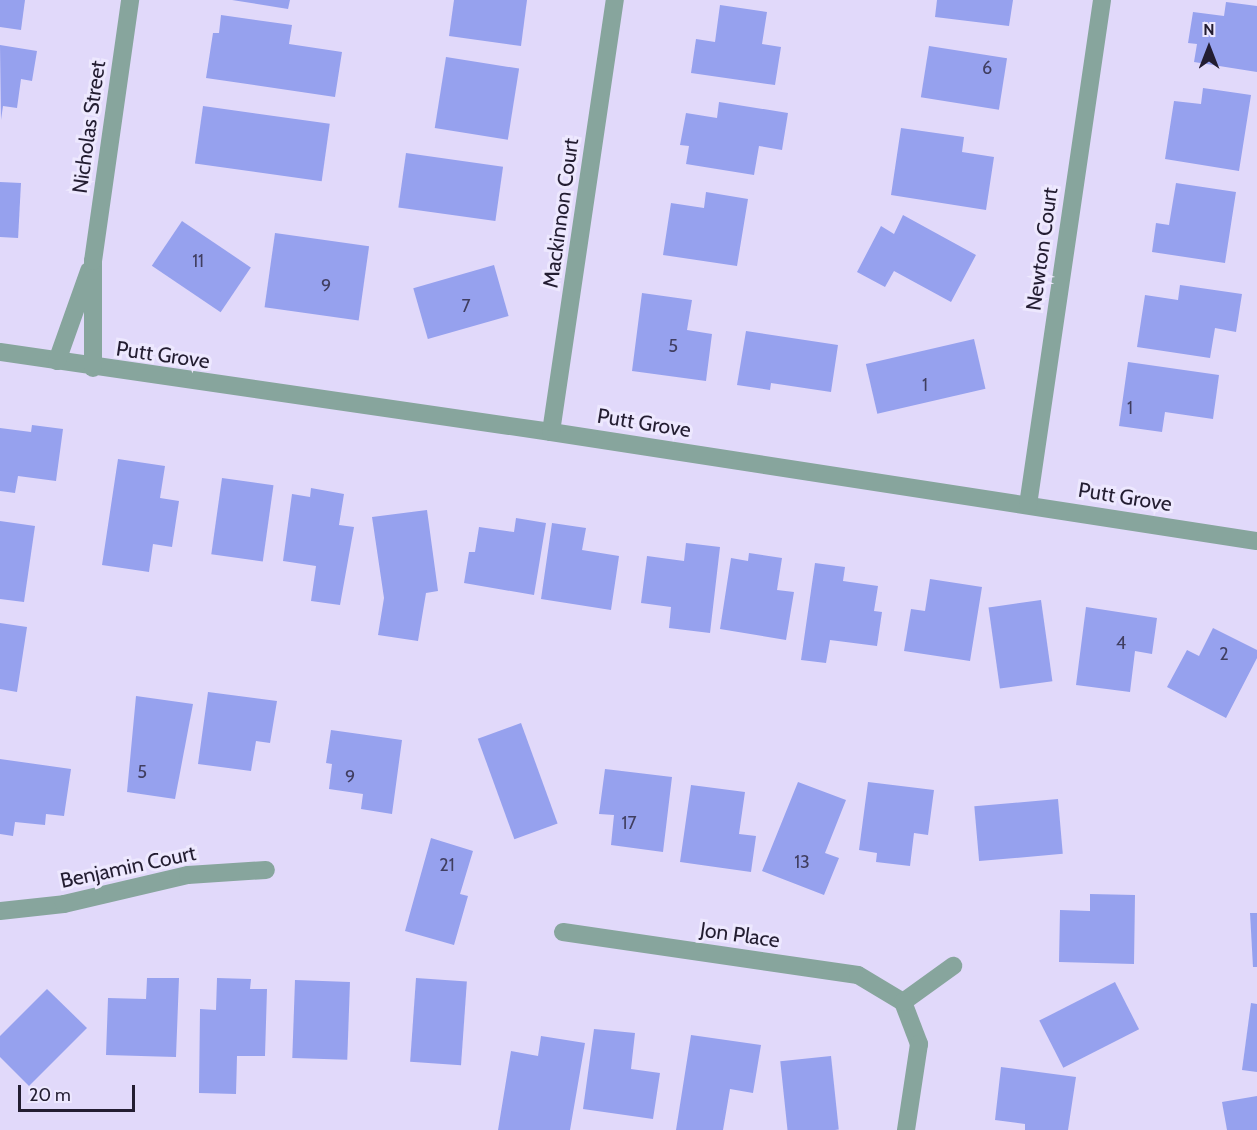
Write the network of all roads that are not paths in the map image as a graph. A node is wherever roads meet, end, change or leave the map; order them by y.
1 (130, 0) edge
2 (615, 0) edge
3 (1102, 0) edge
4 (93, 261) junction
5 (0, 342) edge
6 (0, 352) edge
7 (24, 354) junction
8 (57, 361) junction
9 (93, 368) junction
10 (551, 432) junction
11 (1028, 505) junction
12 (1257, 541) edge
13 (266, 870) dead end
14 (0, 911) edge
15 (563, 932) dead end
16 (953, 966) dead end
17 (903, 1002) junction
18 (906, 1130) edge

1 - 4 street, Nicholas Street
2 - 10 street, Mackinnon Court
3 - 11 street, Newton Court
4 - 8 street, Nicholas Street
4 - 9 street, Nicholas Street
5 - 7 street, Putt Grove
6 - 7 street, Putt Grove
7 - 8 street, Putt Grove
8 - 9 street, Putt Grove
9 - 10 street, Putt Grove
10 - 11 street, Putt Grove
11 - 12 street, Putt Grove
13 - 14 street, Benjamin Court
15 - 17 street, Jon Place
16 - 17 street
17 - 18 street

